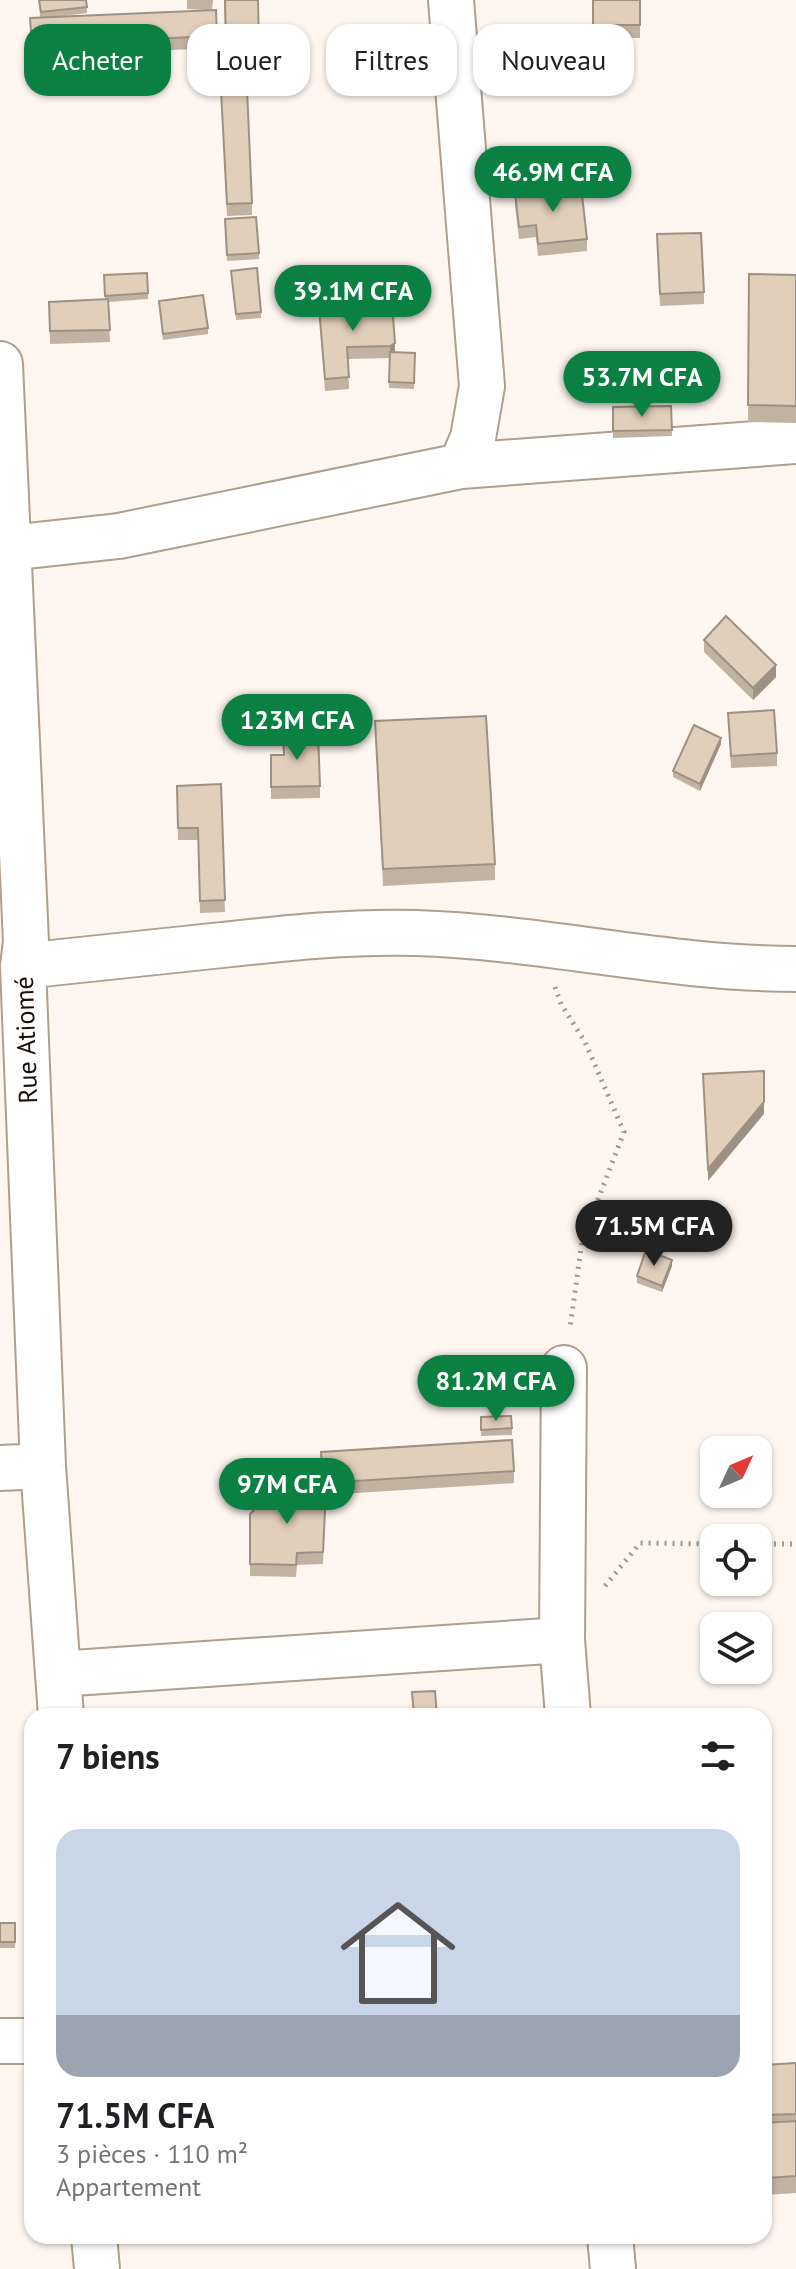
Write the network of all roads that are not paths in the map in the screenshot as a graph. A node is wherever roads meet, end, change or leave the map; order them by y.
1 (451, 0) edge
2 (0, 364) edge
3 (796, 441) edge
4 (461, 466) junction
5 (9, 548) junction
6 (16, 951) edge
7 (796, 969) edge
8 (564, 1368) road end
9 (43, 1466) junction
10 (0, 1468) edge
11 (562, 1640) junction
12 (59, 1695) edge
13 (567, 1708) edge
14 (0, 2041) edge
15 (24, 2041) edge
16 (95, 2244) edge
17 (611, 2244) edge
18 (97, 2269) edge
19 (613, 2269) edge

1 - 4 street
2 - 5 street, Rue Atiomé
3 - 4 street
4 - 5 street
5 - 6 street, Rue Atiomé
6 - 7 street
6 - 9 street, Rue Atiomé
8 - 11 street
9 - 10 street
9 - 12 street, Rue Atiomé
11 - 12 street
11 - 13 street
14 - 15 street
16 - 18 street
17 - 19 street

